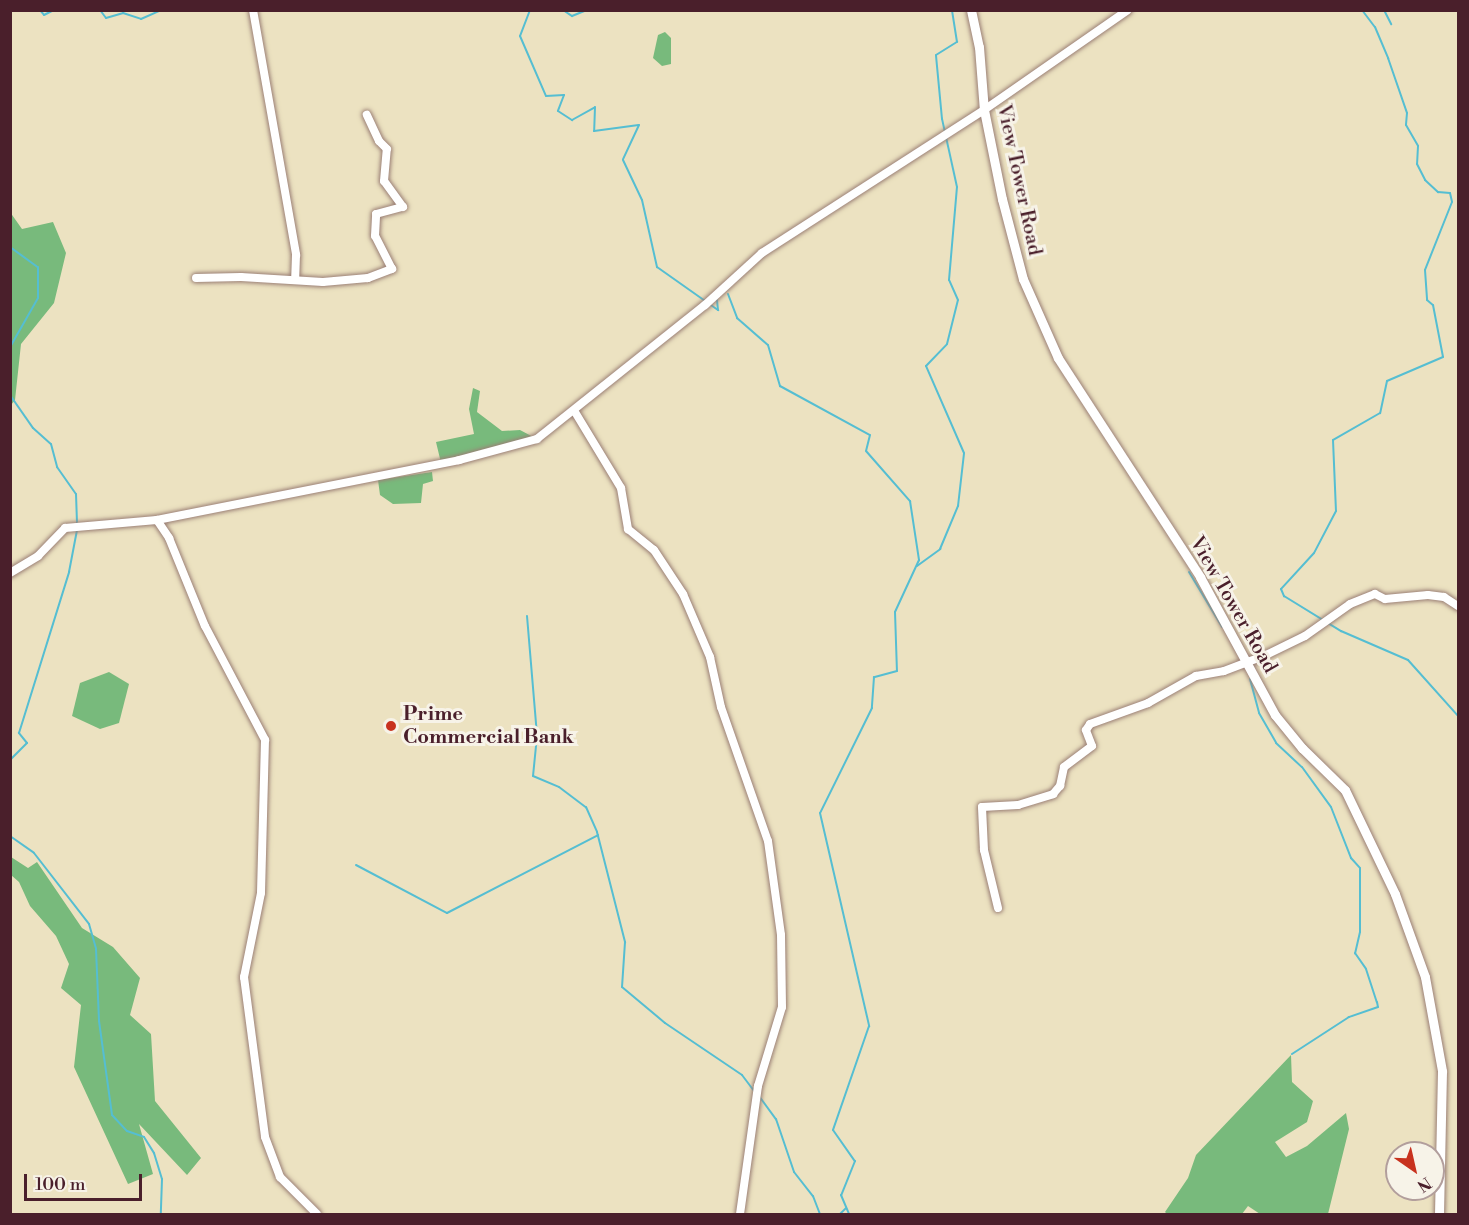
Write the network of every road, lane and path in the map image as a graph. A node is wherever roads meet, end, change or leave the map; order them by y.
1 (253, 10) edge
2 (971, 10) edge
3 (1128, 10) edge
4 (984, 110) junction
5 (367, 115) dead end
6 (196, 278) dead end
7 (295, 280) junction
8 (575, 412) junction
9 (157, 520) junction
10 (10, 573) edge
11 (1458, 606) edge
12 (1249, 662) junction
13 (998, 908) dead end
14 (317, 1215) edge
15 (740, 1215) edge
16 (1439, 1215) edge

1 - 7 street
2 - 4 street, View Tower Road
3 - 4 street
4 - 8 street
4 - 12 street, View Tower Road
5 - 7 street
6 - 7 street
8 - 9 street
8 - 15 street
9 - 10 street
9 - 14 street
11 - 12 street
12 - 13 street
12 - 16 street, View Tower Road

